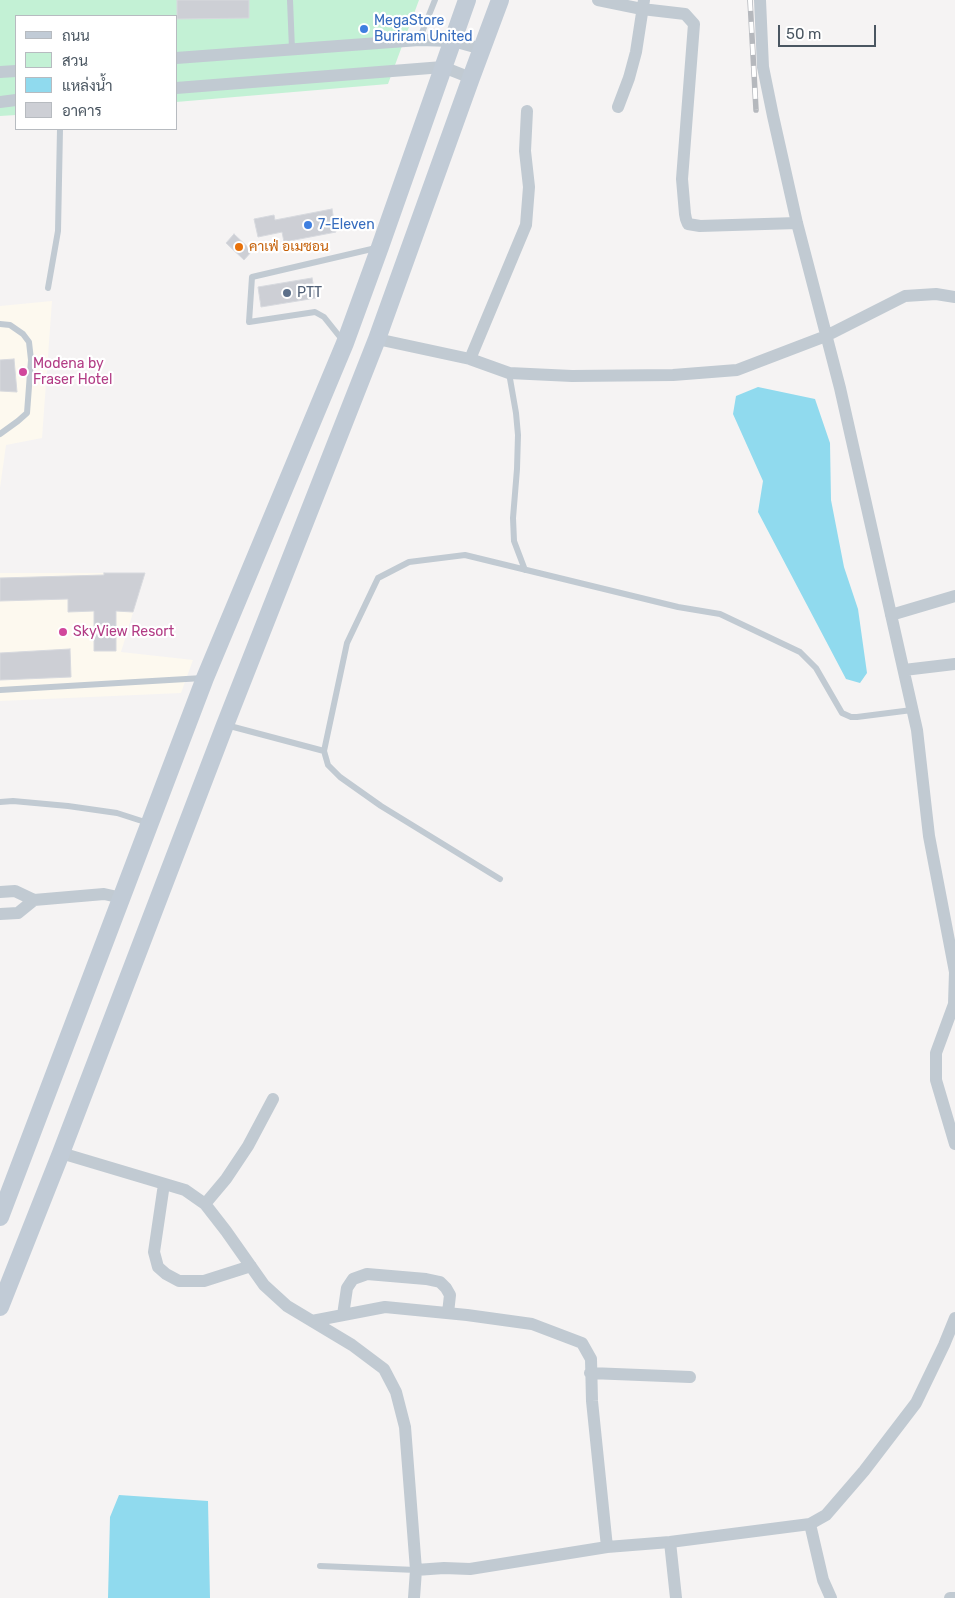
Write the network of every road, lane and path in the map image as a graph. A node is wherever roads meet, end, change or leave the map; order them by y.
1 (290, 0) edge
2 (434, 0) edge
3 (467, 0) edge
4 (500, 0) edge
5 (598, 0) edge
6 (760, 0) edge
7 (643, 5) edge
8 (419, 40) junction
9 (453, 41) junction
10 (292, 49) junction
11 (482, 49) junction
12 (178, 58) edge
13 (443, 68) junction
14 (15, 71) edge
15 (0, 72) edge
16 (470, 78) junction
17 (178, 88) edge
18 (15, 100) edge
19 (0, 102) edge
20 (618, 107) dead end
21 (527, 112) dead end
22 (60, 130) edge
23 (797, 223) junction
24 (380, 247) junction
25 (48, 288) dead end
26 (955, 297) edge
27 (0, 324) edge
28 (826, 336) junction
29 (377, 339) junction
30 (345, 343) junction
31 (470, 359) junction
32 (509, 373) junction
33 (0, 434) edge
34 (525, 570) junction
35 (955, 596) edge
36 (891, 615) junction
37 (955, 664) edge
38 (904, 670) junction
39 (205, 678) junction
40 (0, 690) edge
41 (907, 711) junction
42 (225, 725) junction
43 (324, 751) junction
44 (0, 802) edge
45 (150, 823) junction
46 (500, 879) dead end
47 (0, 892) edge
48 (122, 898) junction
49 (34, 900) junction
50 (0, 914) edge
51 (274, 1099) dead end
52 (955, 1144) edge
53 (61, 1153) junction
54 (164, 1184) junction
55 (205, 1204) junction
56 (1, 1214) edge
57 (251, 1266) junction
58 (0, 1307) edge
59 (448, 1313) junction
60 (342, 1315) junction
61 (955, 1318) edge
62 (312, 1321) junction
63 (950, 1345) edge
64 (590, 1373) junction
65 (690, 1377) dead end
66 (810, 1524) junction
67 (670, 1542) junction
68 (608, 1547) junction
69 (320, 1566) dead end
70 (416, 1570) junction
71 (414, 1598) edge
72 (676, 1598) edge
73 (832, 1598) edge
74 (950, 1598) edge
75 (955, 1598) edge

1 - 10 lane
2 - 8 lane
3 - 9 main road
4 - 11 main road
5 - 7 street
6 - 23 street
7 - 20 street
7 - 23 street
8 - 9 street
8 - 10 street
9 - 11 street
9 - 13 main road
10 - 12 street
11 - 16 main road
13 - 16 street
13 - 17 street
13 - 24 main road
14 - 15 street
16 - 29 main road
18 - 19 street
21 - 31 street
22 - 25 lane
23 - 28 street
24 - 30 main road
24 - 30 lane
26 - 28 street
27 - 33 lane
28 - 32 street
28 - 36 street
29 - 31 street
29 - 42 main road
30 - 39 main road
31 - 32 street
32 - 34 lane
34 - 41 lane
34 - 43 lane
35 - 36 street
36 - 38 street
37 - 38 street
38 - 41 street
39 - 40 lane
39 - 45 main road
41 - 52 street
42 - 43 lane
42 - 53 main road
43 - 46 lane
44 - 45 lane
45 - 48 main road
47 - 49 street
48 - 49 street
48 - 56 main road
49 - 50 street
51 - 55 street
53 - 54 street
53 - 58 main road
54 - 55 street
54 - 57 street
55 - 57 street
57 - 62 street
59 - 60 street
59 - 60 street
59 - 64 street
60 - 62 street
61 - 63 street
62 - 70 street
63 - 66 street
64 - 65 street
64 - 68 street
66 - 67 street
66 - 73 street
67 - 68 street
67 - 72 street
68 - 70 street
69 - 70 lane
70 - 71 street
74 - 75 street

